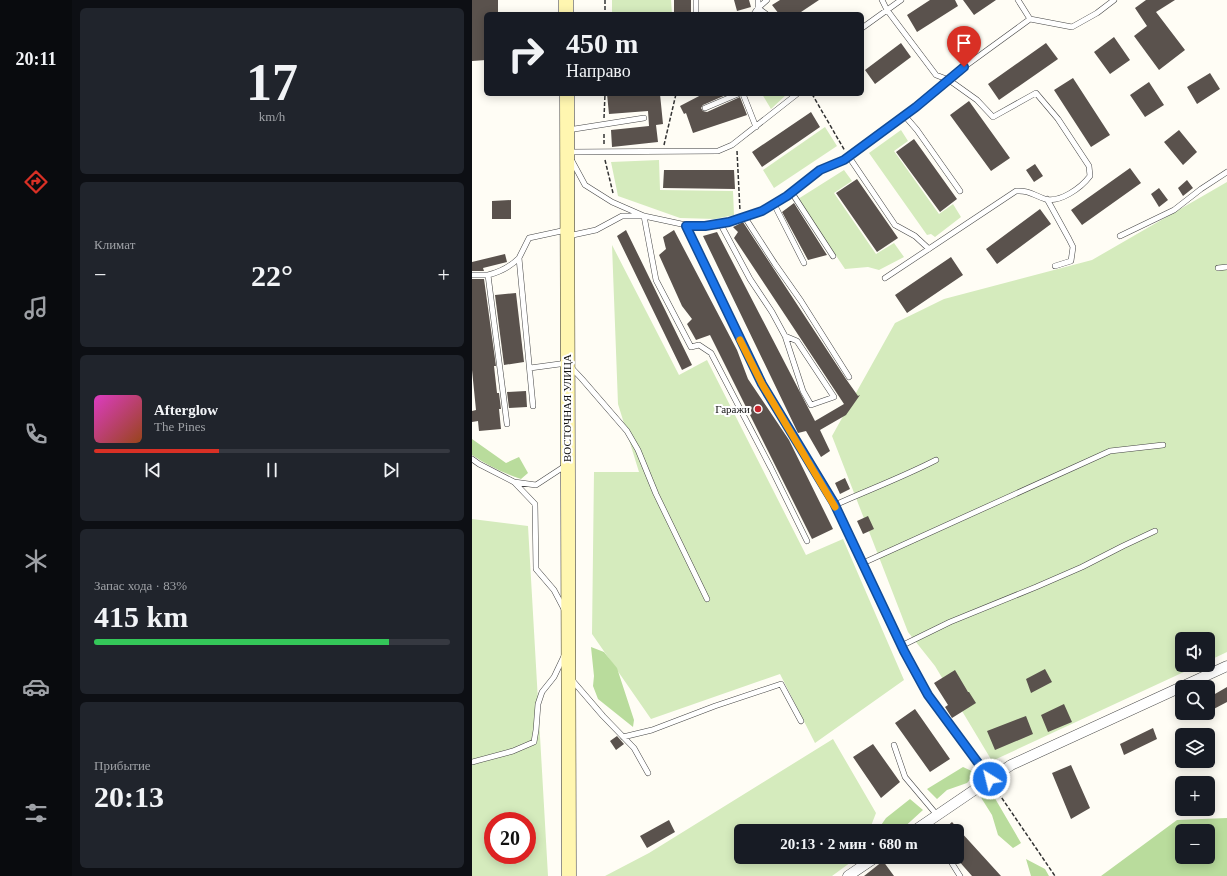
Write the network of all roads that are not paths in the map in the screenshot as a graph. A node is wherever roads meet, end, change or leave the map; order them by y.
1 (566, 0) edge
2 (696, 0) edge
3 (757, 0) edge
4 (767, 0) edge
5 (882, 0) edge
6 (901, 0) edge
7 (1018, 0) edge
8 (1114, 0) edge
9 (758, 8) junction
10 (887, 10) junction
11 (566, 12) edge
12 (696, 12) edge
13 (755, 12) edge
14 (763, 12) edge
15 (1030, 19) junction
16 (864, 27) edge
17 (949, 80) junction
18 (566, 96) edge
19 (733, 96) edge
20 (744, 96) edge
21 (794, 96) edge
22 (705, 108) dead end
23 (904, 116) junction
24 (644, 118) dead end
25 (756, 126) junction
26 (567, 130) junction
27 (567, 152) junction
28 (849, 156) junction
29 (1227, 172) edge
30 (960, 191) dead end
31 (792, 193) junction
32 (1047, 200) junction
33 (774, 204) junction
34 (644, 216) junction
35 (742, 217) junction
36 (720, 223) junction
37 (686, 226) junction
38 (567, 233) junction
39 (1120, 236) dead end
40 (929, 249) junction
41 (832, 256) dead end
42 (519, 258) junction
43 (804, 263) dead end
44 (1055, 266) dead end
45 (1227, 267) edge
46 (1218, 268) dead end
47 (472, 275) edge
48 (488, 275) junction
49 (885, 278) dead end
50 (785, 336) junction
51 (567, 363) junction
52 (530, 368) junction
53 (849, 377) dead end
54 (533, 406) dead end
55 (507, 424) dead end
56 (1163, 445) dead end
57 (472, 459) edge
58 (936, 460) dead end
59 (568, 464) junction
60 (514, 482) junction
61 (835, 505) junction
62 (1155, 531) dead end
63 (807, 541) dead end
64 (862, 563) junction
65 (707, 599) dead end
66 (568, 616) junction
67 (568, 646) junction
68 (901, 646) junction
69 (1227, 666) edge
70 (568, 676) junction
71 (802, 721) dead end
72 (623, 737) junction
73 (894, 745) dead end
74 (472, 762) edge
75 (648, 773) dead end
76 (990, 779) junction
77 (937, 815) junction
78 (927, 824) edge
79 (866, 864) edge
80 (952, 864) edge
81 (569, 876) edge
82 (848, 876) edge
83 (960, 876) edge

1 - 11 main road
2 - 12 lane
3 - 9 lane
4 - 9 lane
5 - 10 lane
6 - 10 lane
7 - 15 lane
8 - 15 lane
9 - 13 lane
9 - 14 lane
10 - 16 lane
10 - 17 lane
15 - 17 lane
17 - 23 lane
17 - 32 lane
18 - 26 main road, ВОСТОЧНАЯ УЛИЦА
19 - 22 lane
20 - 25 lane
21 - 25 lane
23 - 28 lane
23 - 30 lane
24 - 26 lane
25 - 27 lane
26 - 27 main road, ВОСТОЧНАЯ УЛИЦА
27 - 34 lane
27 - 38 main road, ВОСТОЧНАЯ УЛИЦА
28 - 31 lane
28 - 40 lane
29 - 39 lane
31 - 33 lane
31 - 41 lane
32 - 40 lane
32 - 44 lane
33 - 35 lane
33 - 43 lane
34 - 37 lane
34 - 38 lane
34 - 63 lane
35 - 36 lane
35 - 53 lane
36 - 37 lane
36 - 50 lane
37 - 61 lane
38 - 42 lane
38 - 51 main road, ВОСТОЧНАЯ УЛИЦА
40 - 49 lane
42 - 48 lane
42 - 52 lane
45 - 46 lane
47 - 48 lane
48 - 55 lane
50 - 50 lane
51 - 52 lane
51 - 59 main road, ВОСТОЧНАЯ УЛИЦА
51 - 65 lane
52 - 54 lane
56 - 64 lane
57 - 60 lane
58 - 61 lane
59 - 60 lane
59 - 66 main road, ВОСТОЧНАЯ УЛИЦА
60 - 66 lane
61 - 64 lane
62 - 68 lane
64 - 68 lane
66 - 67 main road, ВОСТОЧНАЯ УЛИЦА
67 - 70 main road, ВОСТОЧНАЯ УЛИЦА
67 - 74 lane
68 - 76 lane
69 - 76 street
70 - 72 lane
70 - 81 main road, ВОСТОЧНАЯ УЛИЦА
71 - 72 lane
72 - 75 lane
73 - 77 lane
76 - 77 street
77 - 78 street
79 - 82 street
80 - 83 lane

